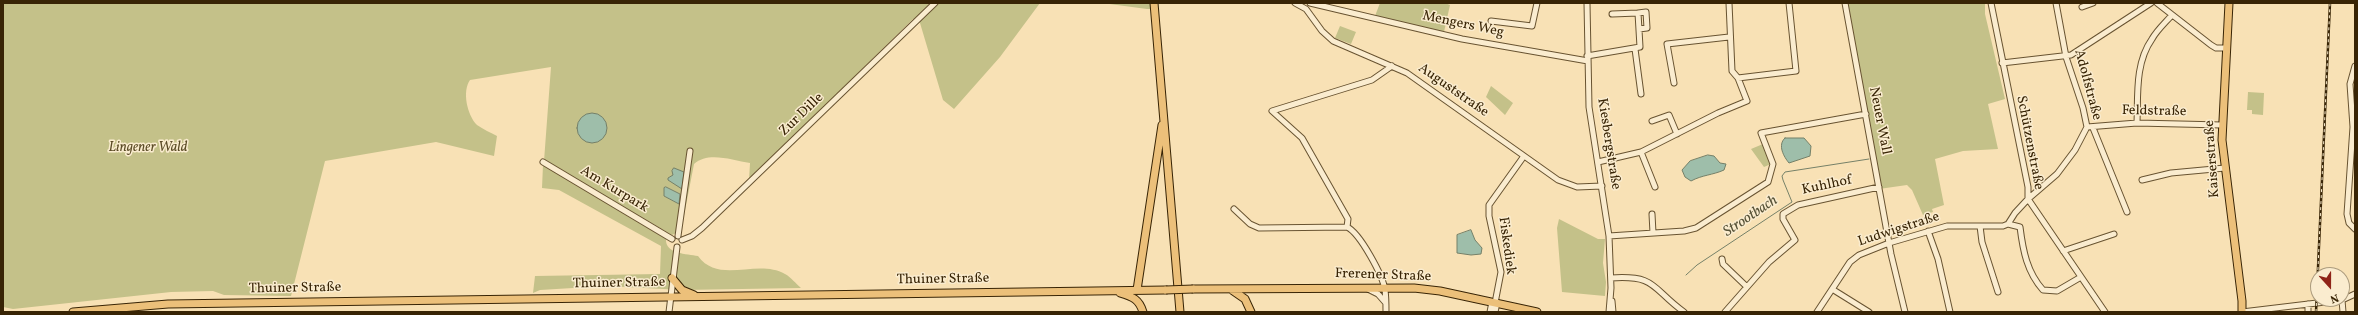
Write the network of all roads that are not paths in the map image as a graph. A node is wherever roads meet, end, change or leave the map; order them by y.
1 (935, 3) edge
2 (1154, 3) edge
3 (1295, 3) edge
4 (1309, 3) edge
5 (1536, 3) edge
6 (1587, 3) edge
7 (1729, 3) edge
8 (1789, 3) edge
9 (1845, 3) edge
10 (1991, 3) edge
11 (2056, 3) edge
12 (2093, 3) edge
13 (2151, 3) edge
14 (2157, 3) edge
15 (2229, 3) edge
16 (2082, 7) dead end
17 (1306, 9) junction
18 (1638, 13) junction
19 (1612, 14) dead end
20 (2172, 15) junction
21 (1491, 21) dead end
22 (1639, 29) junction
23 (1729, 37) junction
24 (2226, 48) junction
25 (1635, 49) junction
26 (2066, 57) junction
27 (1587, 58) junction
28 (2002, 63) junction
29 (1392, 66) junction
30 (2355, 66) edge
31 (1738, 78) junction
32 (1674, 83) dead end
33 (2353, 85) edge
34 (1641, 94) dead end
35 (1164, 111) junction
36 (1866, 114) junction
37 (1652, 122) dead end
38 (2137, 123) junction
39 (2222, 125) junction
40 (2087, 127) junction
41 (2354, 127) edge
42 (2093, 128) junction
43 (1677, 134) junction
44 (690, 151) dead end
45 (1641, 152) junction
46 (1524, 156) junction
47 (543, 162) dead end
48 (1598, 162) junction
49 (2225, 168) junction
50 (2142, 180) dead end
51 (1602, 186) junction
52 (1655, 187) dead end
53 (1879, 188) junction
54 (2028, 199) junction
55 (1234, 209) dead end
56 (2127, 212) dead end
57 (1652, 214) dead end
58 (2008, 224) junction
59 (1980, 226) junction
60 (1347, 227) junction
61 (2355, 229) edge
62 (1928, 231) junction
63 (1653, 233) junction
64 (2114, 234) dead end
65 (678, 236) junction
66 (1609, 236) junction
67 (672, 239) junction
68 (682, 240) junction
69 (1889, 243) junction
70 (677, 246) junction
71 (2063, 251) junction
72 (1722, 259) dead end
73 (672, 278) junction
74 (1611, 278) junction
75 (2081, 278) junction
76 (1384, 286) junction
77 (1746, 286) junction
78 (1362, 287) junction
79 (1611, 288) junction
80 (1193, 289) joint
81 (1230, 289) junction
82 (1251, 289) junction
83 (1832, 289) junction
84 (1137, 290) junction
85 (1146, 290) junction
86 (1114, 291) junction
87 (1998, 292) dead end
88 (670, 296) junction
89 (698, 296) junction
90 (1140, 302) junction
91 (1386, 303) junction
92 (1495, 303) junction
93 (2308, 304) joint
94 (73, 312) edge
95 (669, 312) edge
96 (1143, 312) edge
97 (1180, 312) edge
98 (1251, 312) edge
99 (1386, 312) edge
100 (1490, 312) edge
101 (1495, 312) edge
102 (1537, 312) edge
103 (1609, 312) edge
104 (1613, 312) edge
105 (1684, 312) edge
106 (1725, 312) edge
107 (1817, 312) edge
108 (1869, 312) edge
109 (1905, 312) edge
110 (1950, 312) edge
111 (2105, 312) edge
112 (2242, 312) edge
113 (2308, 312) edge

1 - 68 street, Zur Dille
2 - 35 main road
3 - 17 street, Auguststraße
4 - 17 street
4 - 27 street, Mengers Weg
5 - 21 street
6 - 27 street, Kiesbergstraße
7 - 23 street
8 - 31 street
9 - 36 street, Neuer Wall
10 - 28 street, Schützenstraße
11 - 26 street, Adolfstraße
12 - 16 street
13 - 26 street
14 - 20 street
15 - 24 main road, Kaiserstraße
17 - 29 street, Auguststraße
18 - 19 street
18 - 22 street
18 - 22 street
20 - 24 street
20 - 38 street
22 - 25 street
23 - 31 street
23 - 32 street
24 - 39 main road, Kaiserstraße
25 - 27 street, Mengers Weg
25 - 34 street
26 - 28 street
26 - 40 street, Adolfstraße
27 - 48 street, Kiesbergstraße
28 - 54 street, Schützenstraße
29 - 46 street, Auguststraße
29 - 60 street
30 - 33 street
31 - 43 street
33 - 41 street
35 - 84 main road
35 - 97 main road
36 - 53 street, Neuer Wall
36 - 63 street
37 - 43 street
38 - 39 street, Feldstraße
38 - 42 street, Feldstraße
39 - 49 main road, Kaiserstraße
40 - 42 street, Feldstraße
40 - 54 street, Adolfstraße
41 - 61 street
42 - 56 street
43 - 45 street
44 - 65 street
45 - 48 street
45 - 52 street
46 - 51 street, Auguststraße
46 - 92 street, Fiskediek
47 - 67 street, Am Kurpark
48 - 51 street, Kiesbergstraße
49 - 50 street
49 - 112 main road, Kaiserstraße
51 - 66 street, Kiesbergstraße
53 - 69 street, Neuer Wall
53 - 77 street, Kuhlhof
54 - 58 street
54 - 71 street, Schützenstraße
55 - 60 street
57 - 63 street
58 - 59 street, Ludwigstraße
58 - 75 street
59 - 62 street, Ludwigstraße
59 - 87 street
60 - 76 street
62 - 69 street, Ludwigstraße
62 - 110 street
63 - 66 street
64 - 71 street
65 - 67 street
65 - 68 street
66 - 74 street, Kiesbergstraße
67 - 70 street
68 - 70 street
69 - 83 street, Ludwigstraße
69 - 109 street, Neuer Wall
70 - 73 street
71 - 75 street, Schützenstraße
72 - 77 street
73 - 88 street
73 - 89 main road
74 - 79 street, Kiesbergstraße
74 - 105 street
75 - 111 street, Schützenstraße
76 - 78 main road, Frerener Straße
76 - 91 street
76 - 92 main road, Frerener Straße
77 - 106 street, Kuhlhof
78 - 82 main road, Frerener Straße
78 - 91 street
79 - 103 street, Kiesbergstraße
79 - 104 street, Kiesbergstraße
80 - 81 main road, Frerener Straße
80 - 85 main road, Thuiner Straße, bridge
81 - 82 main road, Frerener Straße
81 - 98 main road
82 - 98 main road
83 - 107 street, Ludwigstraße
83 - 108 street
84 - 85 main road, Thuiner Straße
84 - 86 main road, Thuiner Straße
85 - 90 main road
86 - 89 main road, Thuiner Straße
86 - 90 main road
88 - 89 main road, Thuiner Straße
88 - 94 main road, Thuiner Straße
88 - 95 street
90 - 96 main road
91 - 99 street
92 - 100 street
92 - 101 street
92 - 102 main road, Frerener Straße
93 - 112 street
93 - 113 street

